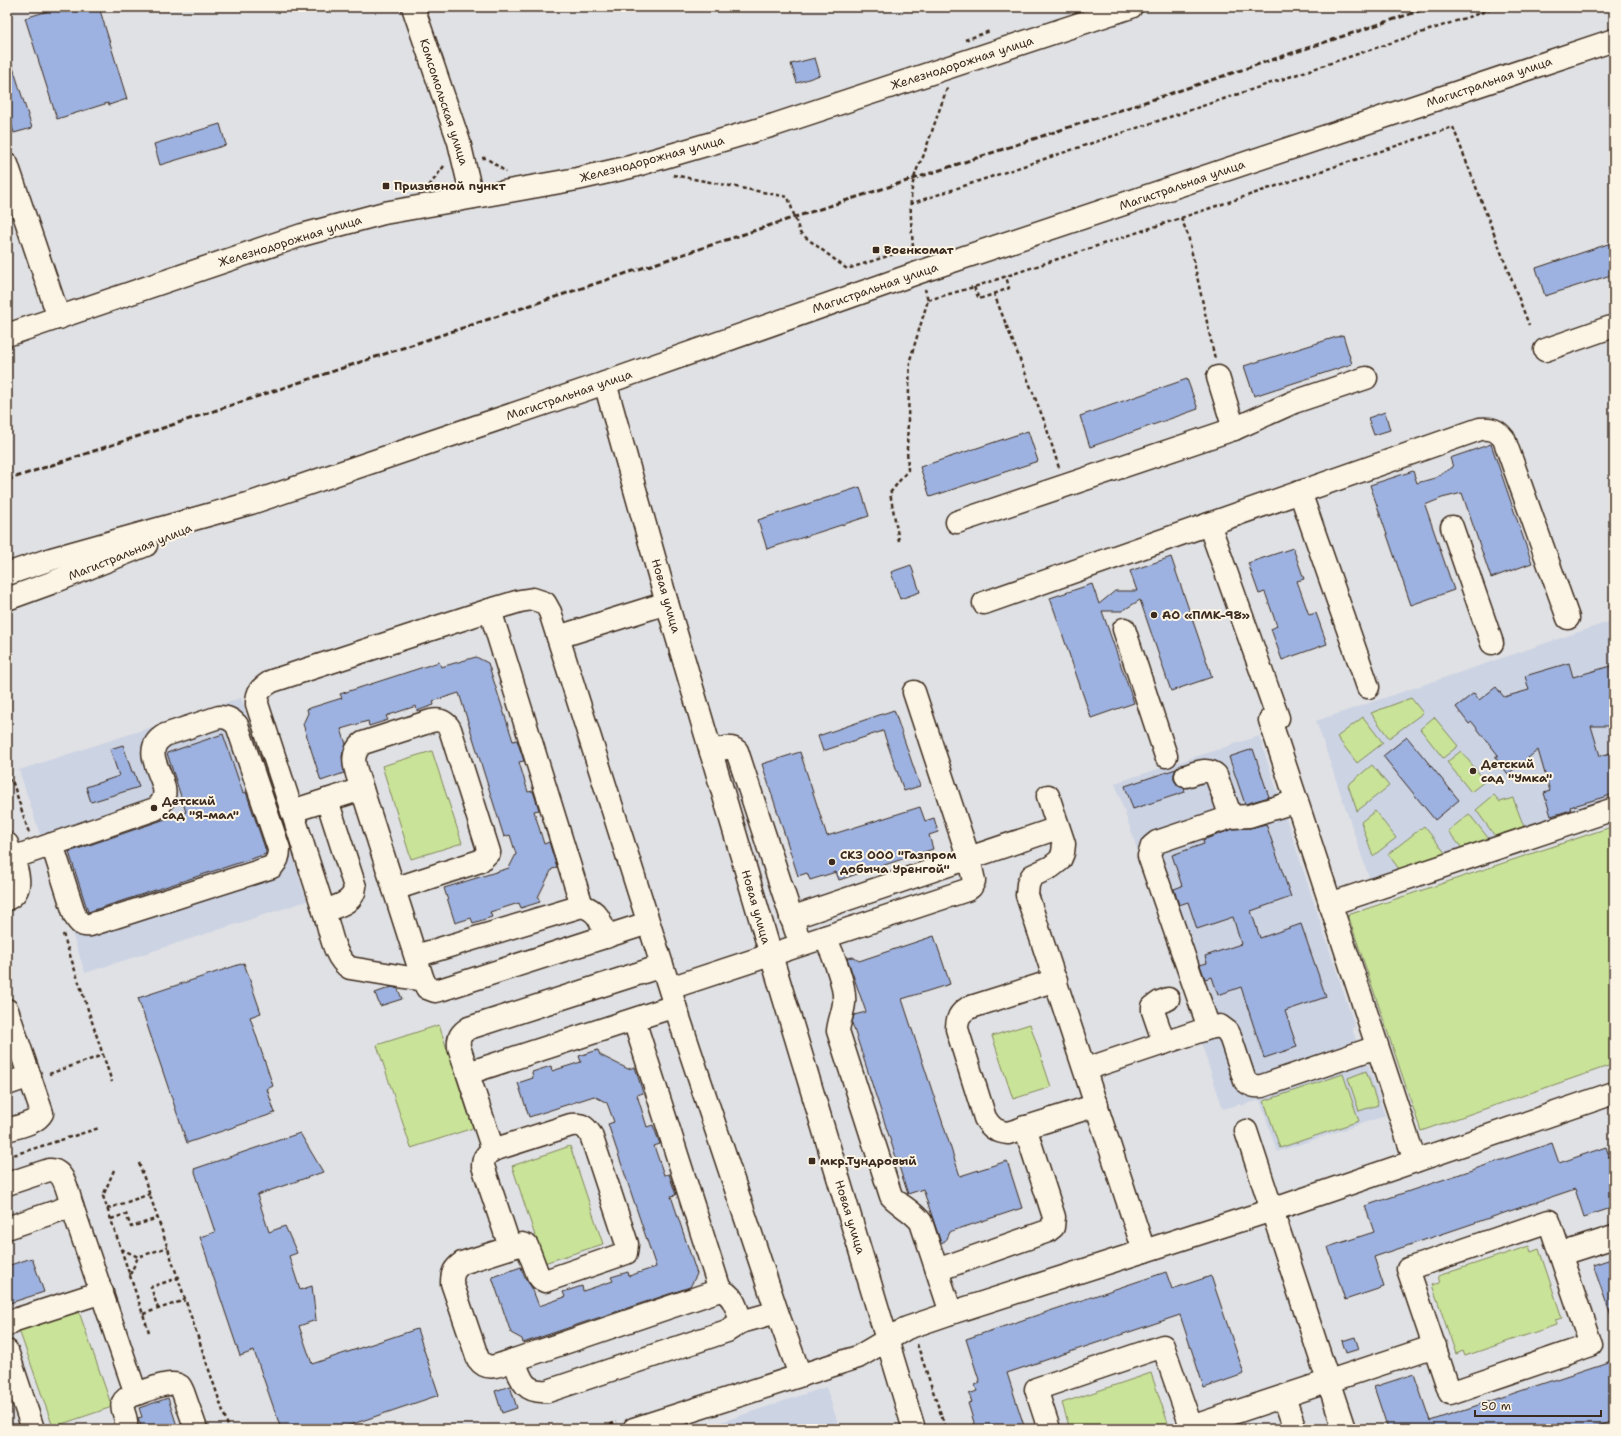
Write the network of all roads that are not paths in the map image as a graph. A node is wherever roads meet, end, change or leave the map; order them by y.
1 (413, 7) edge
2 (1131, 7) edge
3 (1080, 15) edge
4 (1614, 40) edge
5 (7, 164) edge
6 (472, 197) junction
7 (59, 318) junction
8 (1614, 326) edge
9 (7, 335) edge
10 (1545, 350) dead end
11 (1218, 377) road end
12 (1366, 378) dead end
13 (605, 383) junction
14 (1234, 429) junction
15 (1300, 492) junction
16 (251, 503) junction
17 (957, 522) dead end
18 (1209, 524) junction
19 (1452, 527) dead end
20 (7, 574) edge
21 (7, 598) edge
22 (667, 603) junction
23 (984, 603) dead end
24 (490, 610) junction
25 (1568, 618) dead end
26 (1124, 629) dead end
27 (558, 637) junction
28 (1492, 644) dead end
29 (1368, 687) dead end
30 (914, 692) dead end
31 (711, 752) junction
32 (1166, 756) dead end
33 (1186, 776) dead end
34 (362, 789) junction
35 (1048, 796) dead end
36 (327, 800) junction
37 (1297, 801) junction
38 (1614, 809) edge
39 (292, 811) junction
40 (1231, 816) junction
41 (1058, 828) junction
42 (52, 844) junction
43 (9, 851) edge
44 (969, 858) junction
45 (394, 889) junction
46 (7, 899) edge
47 (1330, 904) junction
48 (582, 906) junction
49 (324, 910) junction
50 (791, 918) junction
51 (648, 923) junction
52 (606, 937) junction
53 (826, 937) junction
54 (800, 946) junction
55 (771, 955) junction
56 (416, 956) junction
57 (662, 966) junction
58 (423, 980) junction
59 (1056, 980) junction
60 (672, 997) junction
61 (1168, 999) dead end
62 (7, 1010) edge
63 (634, 1020) junction
64 (1209, 1028) junction
65 (1164, 1043) junction
66 (1377, 1047) junction
67 (1086, 1069) junction
68 (468, 1073) junction
69 (31, 1078) junction
70 (7, 1084) edge
71 (1614, 1093) edge
72 (1097, 1105) junction
73 (1025, 1127) junction
74 (7, 1130) edge
75 (1246, 1130) dead end
76 (493, 1150) junction
77 (1415, 1161) junction
78 (7, 1184) edge
79 (72, 1206) junction
80 (1272, 1210) junction
81 (7, 1228) edge
82 (1614, 1237) edge
83 (510, 1247) junction
84 (1144, 1251) junction
85 (1561, 1254) junction
86 (937, 1270) junction
87 (720, 1290) junction
88 (102, 1292) junction
89 (777, 1312) junction
90 (951, 1313) junction
91 (741, 1322) junction
92 (7, 1324) edge
93 (887, 1339) junction
94 (1434, 1346) junction
95 (7, 1351) edge
96 (514, 1360) junction
97 (800, 1375) junction
98 (1328, 1382) junction
99 (136, 1394) junction
100 (1284, 1397) junction
101 (1191, 1428) edge
102 (33, 1429) edge
103 (125, 1429) edge
104 (196, 1429) edge
105 (634, 1429) edge
106 (914, 1429) edge
107 (1049, 1429) edge
108 (1294, 1429) edge
109 (1344, 1429) edge

1 - 6 main road, Комсомольская улица
2 - 3 main road, Железнодорожная улица
3 - 6 main road, Железнодорожная улица
4 - 13 main road, Магистральная улица
5 - 7 main road
6 - 7 main road, Железнодорожная улица
7 - 9 main road, Железнодорожная улица
8 - 10 main road
11 - 14 main road
12 - 14 main road
13 - 16 main road, Магистральная улица
13 - 22 main road, Новая улица
14 - 17 main road
15 - 18 main road
15 - 25 main road
15 - 29 main road
16 - 20 main road, Магистральная улица
16 - 21 main road, Магистральная улица
18 - 23 main road
18 - 37 main road
19 - 28 main road
22 - 27 main road
22 - 31 main road, Новая улица
24 - 27 main road
24 - 39 main road
24 - 48 main road
26 - 32 main road
27 - 51 main road
30 - 44 main road
31 - 50 main road
31 - 55 main road, Новая улица
33 - 40 main road
34 - 36 main road
34 - 45 main road
34 - 45 main road
35 - 41 main road
36 - 39 main road
36 - 49 main road
37 - 40 main road
37 - 47 main road
38 - 47 main road
39 - 49 main road
40 - 64 main road
41 - 44 main road
41 - 59 main road
42 - 42 main road
42 - 43 main road
43 - 46 main road
44 - 50 main road
44 - 53 main road
45 - 56 main road
47 - 66 main road
48 - 52 main road
48 - 56 main road
49 - 58 main road
50 - 54 main road
51 - 52 main road
51 - 57 main road
52 - 58 main road
53 - 54 main road
53 - 86 main road
54 - 55 main road
55 - 60 main road
55 - 93 main road, Новая улица
56 - 58 main road
57 - 60 main road
57 - 68 main road
59 - 67 main road
59 - 73 main road
60 - 63 main road
60 - 89 main road
61 - 65 main road
62 - 69 main road
63 - 68 main road
63 - 87 main road
64 - 65 main road
64 - 66 main road
65 - 67 main road
66 - 77 main road
67 - 72 main road
68 - 76 main road
69 - 70 main road
69 - 74 main road
71 - 77 main road
72 - 73 main road
72 - 84 main road
73 - 86 main road
75 - 80 main road
76 - 83 main road
76 - 83 main road
77 - 80 main road
78 - 79 main road
79 - 81 main road
79 - 88 main road
80 - 84 main road
80 - 98 main road
82 - 85 main road
83 - 96 main road
84 - 90 main road
85 - 94 main road
85 - 94 main road
86 - 90 main road
87 - 91 main road
87 - 96 main road
88 - 92 main road
88 - 99 main road
89 - 91 main road
89 - 97 main road
90 - 93 main road
91 - 96 main road
93 - 97 main road
93 - 106 main road, Новая улица
94 - 98 main road
95 - 102 main road
97 - 105 main road
98 - 100 main road
98 - 109 main road
99 - 103 main road
99 - 104 main road
100 - 101 main road
100 - 108 main road
101 - 107 main road

